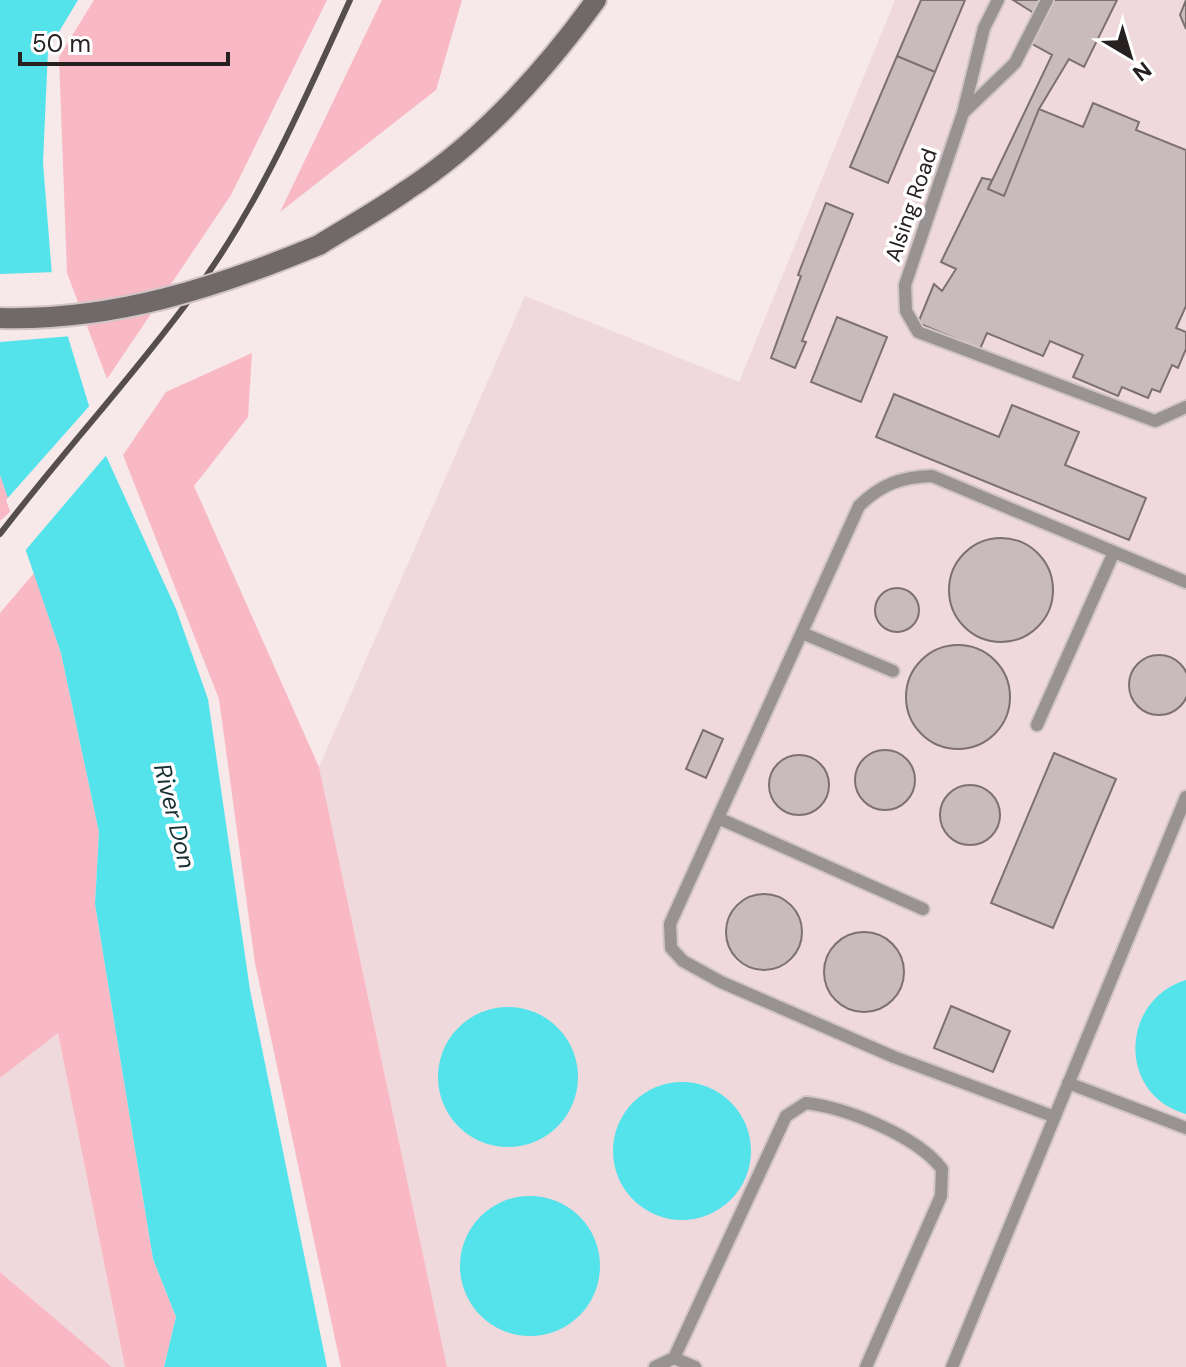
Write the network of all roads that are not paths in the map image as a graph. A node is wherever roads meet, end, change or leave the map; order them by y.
1 (596, 0) edge
2 (998, 0) edge
3 (1047, 0) edge
4 (963, 113) junction
5 (0, 318) edge
6 (1186, 407) edge
7 (1114, 552) junction
8 (1186, 582) edge
9 (802, 633) junction
10 (893, 671) dead end
11 (1037, 725) dead end
12 (1186, 797) edge
13 (718, 818) junction
14 (923, 909) dead end
15 (1068, 1083) junction
16 (1055, 1117) junction
17 (1186, 1128) edge
18 (674, 1358) junction
19 (655, 1367) edge
20 (695, 1367) edge
21 (866, 1367) edge
22 (952, 1367) edge

1 - 5 street, bridge
2 - 4 lane, Alsing Road
3 - 4 lane
4 - 6 lane, Alsing Road
7 - 8 lane
7 - 9 lane
7 - 11 lane
9 - 10 lane
9 - 13 lane
12 - 15 lane
13 - 14 lane
13 - 16 lane
15 - 16 lane
15 - 17 lane
16 - 22 lane
18 - 19 lane
18 - 20 lane
18 - 21 lane

